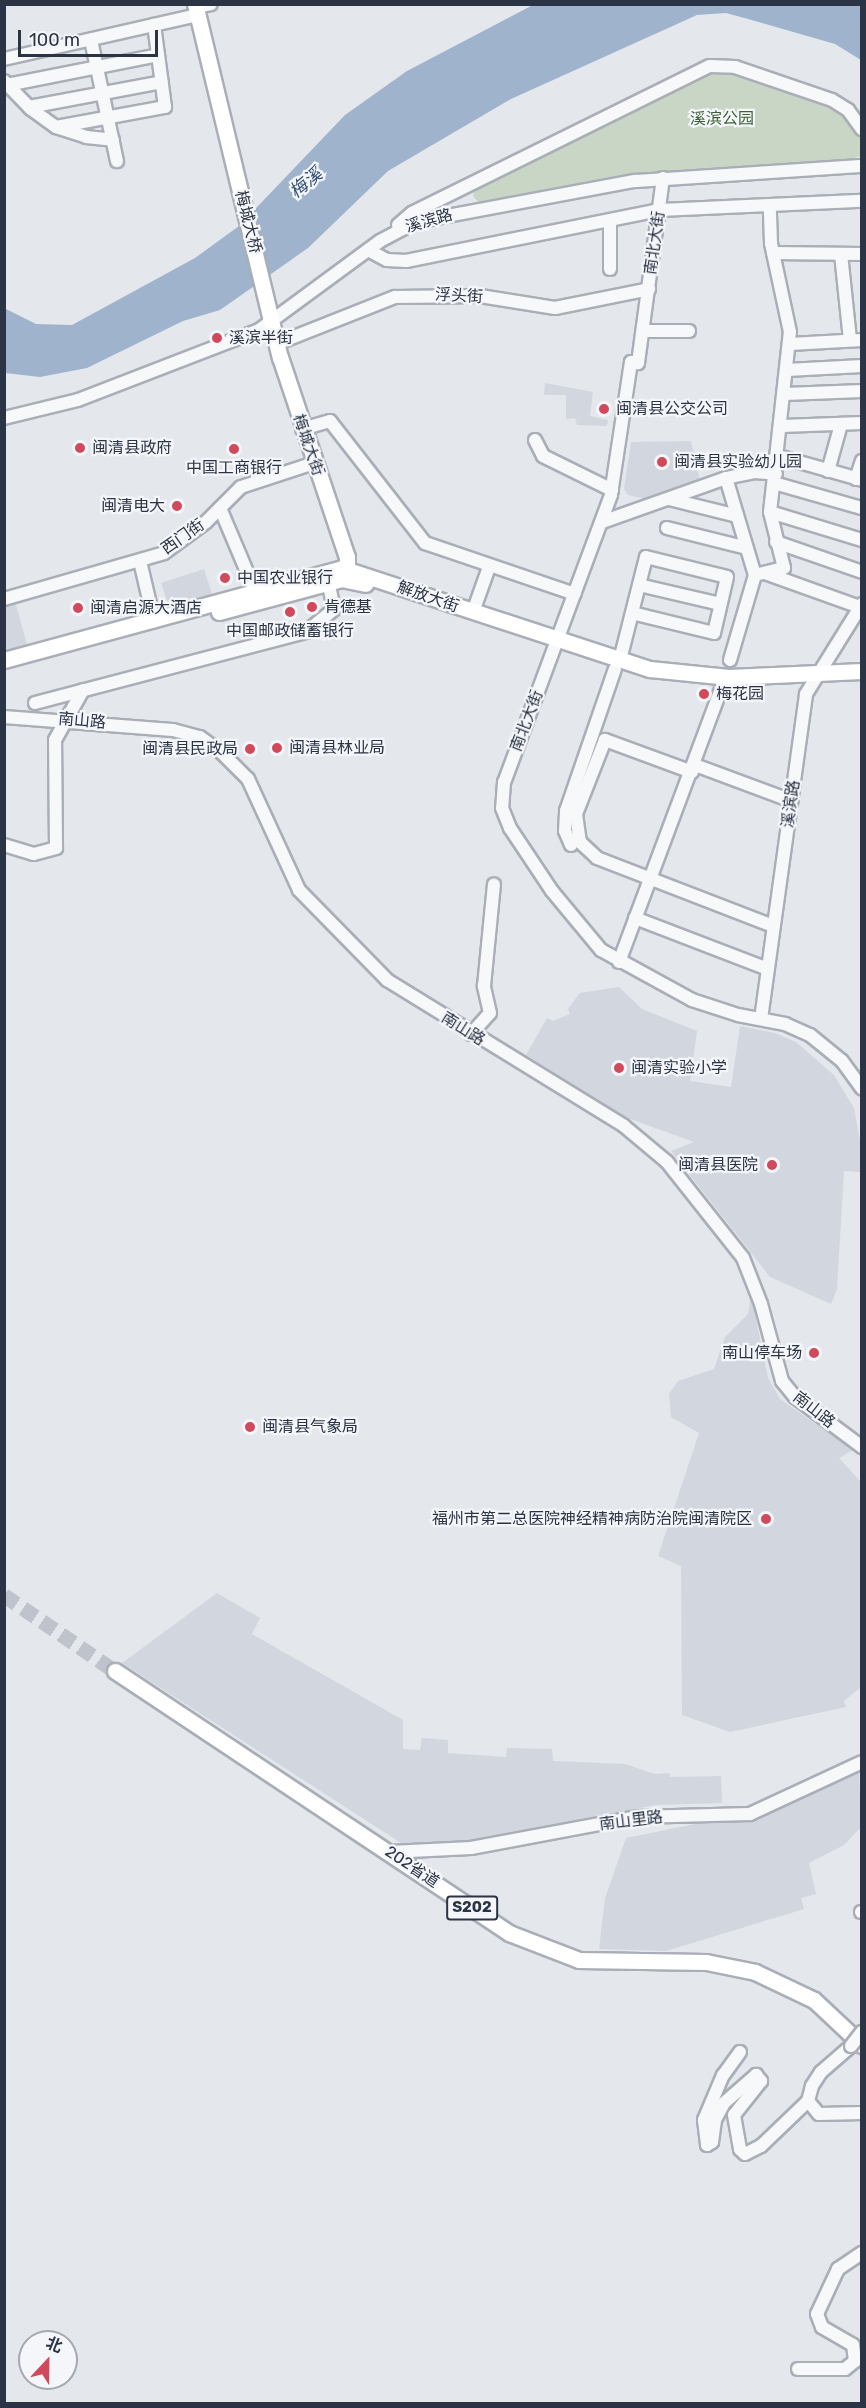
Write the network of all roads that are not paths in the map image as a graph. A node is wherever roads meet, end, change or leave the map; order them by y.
1 (200, 8) edge
2 (154, 25) junction
3 (91, 40) junction
4 (158, 55) junction
5 (4, 58) edge
6 (97, 67) junction
7 (162, 82) junction
8 (6, 83) edge
9 (103, 93) junction
10 (28, 107) junction
11 (108, 118) junction
12 (56, 127) junction
13 (861, 129) edge
14 (113, 140) junction
15 (117, 161) dead end
16 (861, 166) edge
17 (663, 178) junction
18 (861, 201) edge
19 (770, 205) junction
20 (660, 210) junction
21 (610, 220) junction
22 (380, 241) junction
23 (368, 250) junction
24 (773, 253) junction
25 (841, 254) junction
26 (861, 254) edge
27 (610, 269) dead end
28 (649, 289) junction
29 (270, 316) junction
30 (643, 330) junction
31 (689, 331) dead end
32 (856, 340) edge
33 (276, 344) junction
34 (790, 344) junction
35 (861, 366) edge
36 (788, 370) junction
37 (861, 391) edge
38 (785, 394) junction
39 (4, 418) edge
40 (861, 423) edge
41 (841, 424) junction
42 (782, 426) junction
43 (302, 429) junction
44 (535, 440) dead end
45 (778, 456) junction
46 (861, 461) edge
47 (314, 463) junction
48 (828, 471) junction
49 (726, 478) junction
50 (775, 478) junction
51 (859, 480) edge
52 (612, 490) junction
53 (667, 498) junction
54 (220, 508) junction
55 (861, 508) edge
56 (770, 512) junction
57 (737, 516) junction
58 (602, 522) junction
59 (668, 528) dead end
60 (861, 540) edge
61 (776, 542) junction
62 (747, 548) junction
63 (140, 561) junction
64 (489, 567) junction
65 (861, 572) edge
66 (347, 574) junction
67 (760, 574) junction
68 (639, 585) junction
69 (330, 590) dead end
70 (255, 591) junction
71 (575, 594) junction
72 (4, 598) edge
73 (720, 604) junction
74 (861, 606) edge
75 (473, 612) junction
76 (632, 613) junction
77 (154, 621) junction
78 (555, 645) junction
79 (4, 660) edge
80 (730, 660) dead end
81 (618, 665) junction
82 (4, 671) edge
83 (859, 674) edge
84 (814, 677) junction
85 (722, 686) junction
86 (83, 690) junction
87 (35, 703) dead end
88 (4, 717) edge
89 (66, 720) junction
90 (694, 769) junction
91 (792, 801) junction
92 (4, 845) edge
93 (571, 845) dead end
94 (651, 879) junction
95 (494, 884) dead end
96 (636, 918) junction
97 (773, 926) junction
98 (619, 962) junction
99 (768, 969) junction
100 (762, 1019) junction
101 (471, 1034) junction
102 (861, 1089) edge
103 (861, 1447) edge
104 (115, 1671) tunnel mouth
105 (861, 1762) edge
106 (390, 1852) junction
107 (861, 2032) edge
108 (856, 2045) edge
109 (740, 2052) dead end
110 (808, 2101) junction
111 (861, 2113) edge
112 (861, 2253) edge
113 (798, 2369) dead end

1 - 2 street
1 - 29 main road, 梅城大桥
2 - 3 street
2 - 4 street
3 - 5 street
3 - 6 street
4 - 6 street
4 - 7 street
6 - 8 street
6 - 9 street
7 - 9 street
7 - 11 street
8 - 10 street
9 - 10 street
9 - 11 street
10 - 12 street
11 - 12 street
11 - 14 street
12 - 14 street
13 - 22 street
14 - 15 street
16 - 17 street, 溪滨路
17 - 20 street, 南北大街
17 - 22 street, 溪滨路
18 - 19 street
19 - 20 street
19 - 24 street
20 - 21 street
20 - 28 street, 南北大街
21 - 23 street
21 - 27 street
22 - 23 street, 溪滨路
23 - 29 street, 溪滨路
24 - 25 street
24 - 34 street
25 - 26 street
25 - 32 street
28 - 30 street, 南北大街
28 - 33 street, 浮头街
29 - 33 main road, 梅城大街
29 - 39 street, 溪滨路
30 - 31 street
30 - 52 street, 南北大街
32 - 34 street
33 - 43 main road, 梅城大街
34 - 36 street
35 - 36 street
36 - 38 street
37 - 38 street
38 - 42 street
40 - 41 street
41 - 42 street
41 - 48 street
42 - 45 street
43 - 47 main road, 梅城大街
43 - 64 street
44 - 52 street
45 - 48 street
45 - 50 street
46 - 51 street
47 - 54 street, 西门街
47 - 66 main road, 梅城大街
48 - 51 street
49 - 50 street
49 - 53 street
49 - 57 street
50 - 55 street
50 - 56 street
52 - 58 street, 南北大街
53 - 57 street
53 - 58 street
54 - 63 street, 西门街
54 - 70 street
56 - 60 street
56 - 61 street
57 - 62 street
58 - 71 street, 南北大街
59 - 62 street
61 - 65 street
61 - 67 street
62 - 67 street
63 - 72 street, 西门街
63 - 77 street
64 - 71 street
64 - 75 street
66 - 70 main road
66 - 75 main road, 解放大街
66 - 78 main road, 解放大街
66 - 82 main road
67 - 74 street
67 - 80 street
68 - 73 street
68 - 73 street
68 - 76 street
69 - 86 street
70 - 77 main road
71 - 78 street, 南北大街
73 - 76 street
74 - 84 street, 溪滨路
75 - 78 main road, 解放大街
76 - 81 street
77 - 79 main road
78 - 81 main road, 解放大街
78 - 98 street, 南北大街
81 - 84 main road, 解放大街
81 - 85 main road, 解放大街
81 - 93 street
83 - 84 main road, 解放大街
84 - 85 main road, 解放大街
84 - 91 street, 溪滨路
85 - 90 street
86 - 87 street
86 - 89 street
88 - 89 street, 南山路
89 - 92 street
89 - 101 street, 南山路
90 - 91 street
90 - 94 street
90 - 94 street
91 - 97 street, 溪滨路
94 - 96 street
94 - 97 street
95 - 101 street
96 - 98 street
96 - 99 street
97 - 99 street, 溪滨路
98 - 100 street, 南北大街
99 - 100 street, 溪滨路
100 - 102 street, 南北大街
101 - 103 street, 南山路
104 - 106 main road, 202省道 / S202
105 - 106 street, 南山里路
106 - 108 main road, 202省道 / S202
107 - 108 street, bridge
108 - 110 street
109 - 110 street
110 - 111 street
112 - 113 street

